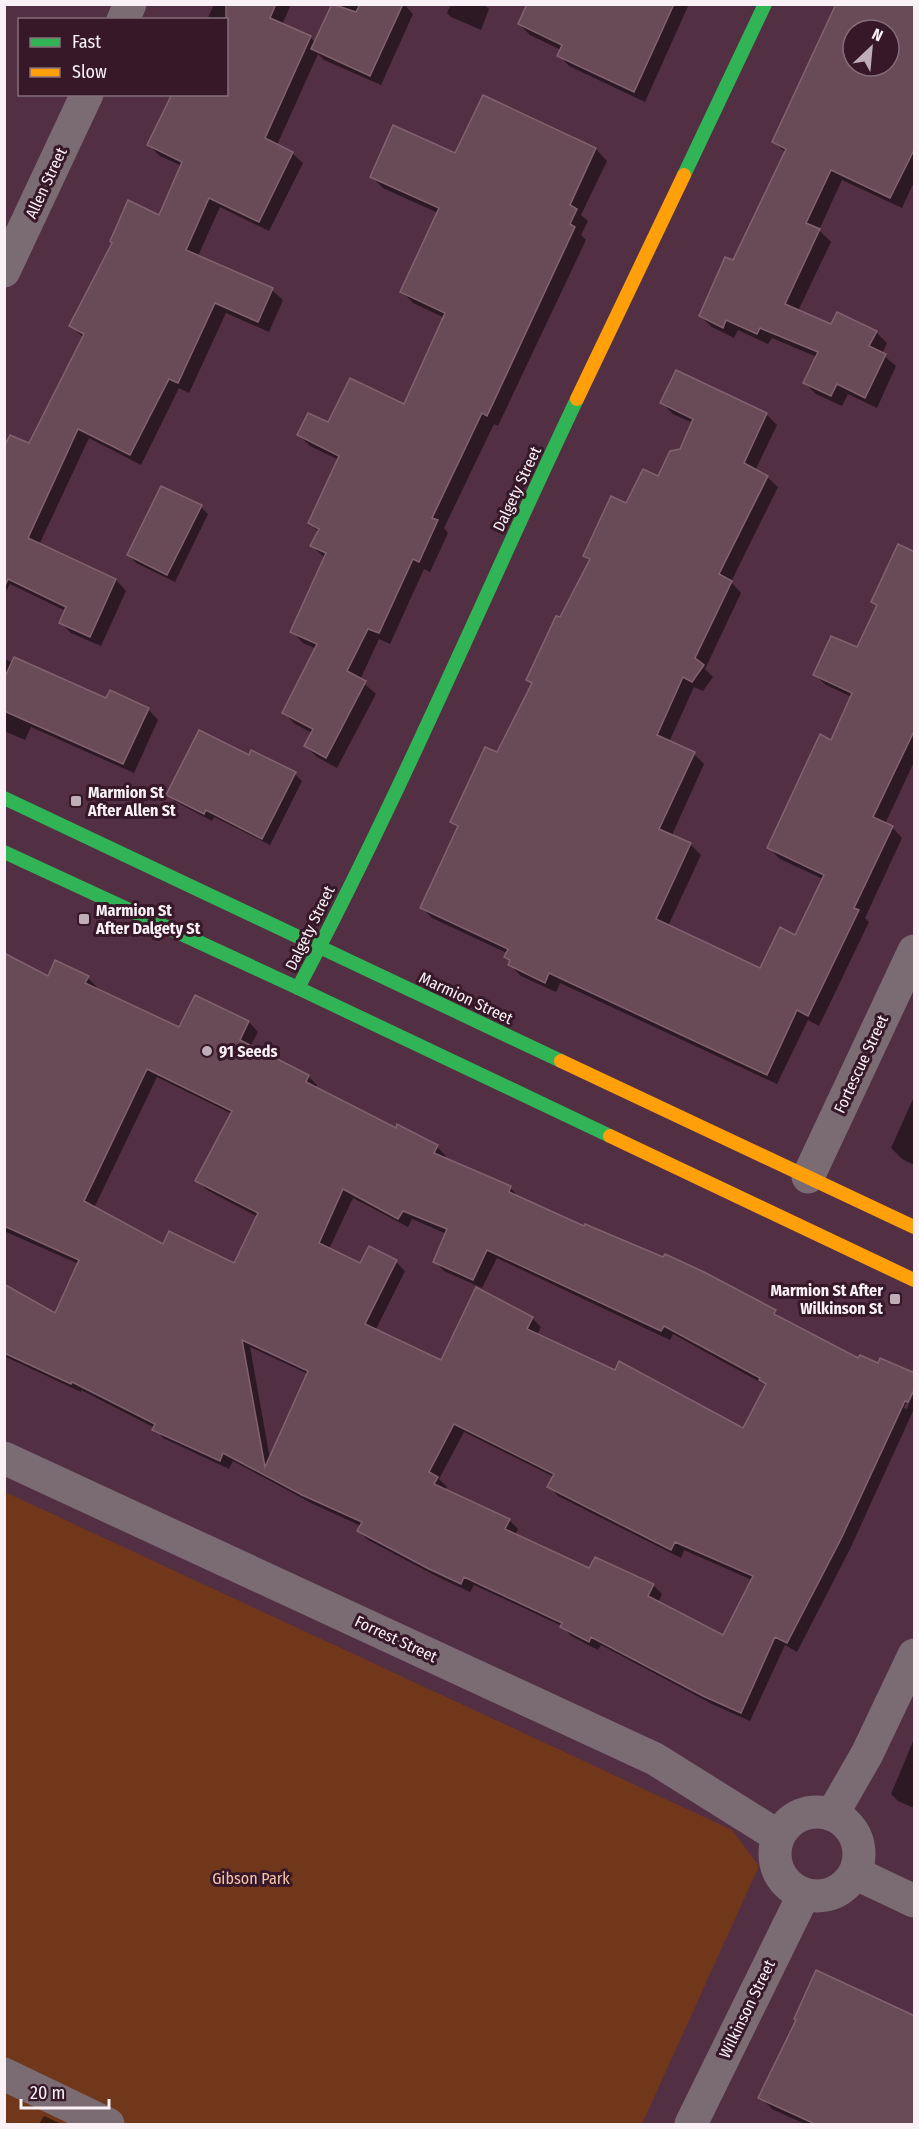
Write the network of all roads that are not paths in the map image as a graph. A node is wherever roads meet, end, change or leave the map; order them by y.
1 (130, 4) edge
2 (765, 4) edge
3 (124, 18) edge
4 (86, 96) edge
5 (4, 271) edge
6 (4, 798) edge
7 (4, 852) edge
8 (320, 948) junction
9 (915, 951) edge
10 (298, 988) junction
11 (808, 1178) junction
12 (915, 1227) edge
13 (915, 1280) edge
14 (4, 1458) edge
15 (915, 1656) edge
16 (832, 1815) junction
17 (778, 1836) junction
18 (855, 1873) junction
19 (804, 1894) junction
20 (915, 1900) edge
21 (4, 2074) edge
22 (108, 2124) edge
23 (691, 2124) edge

1 - 3 street
2 - 8 main road, Dalgety Street
4 - 5 street, Allen Street
6 - 8 main road, Marmion Street
7 - 10 main road
8 - 10 main road, Dalgety Street
8 - 11 main road, Marmion Street
9 - 11 street, Fortescue Street
10 - 13 main road
11 - 12 main road, Marmion Street
14 - 17 street, Forrest Street
15 - 16 street
16 - 17 street
16 - 18 street
17 - 19 street
18 - 19 street
18 - 20 street
19 - 23 street, Wilkinson Street
21 - 22 street

